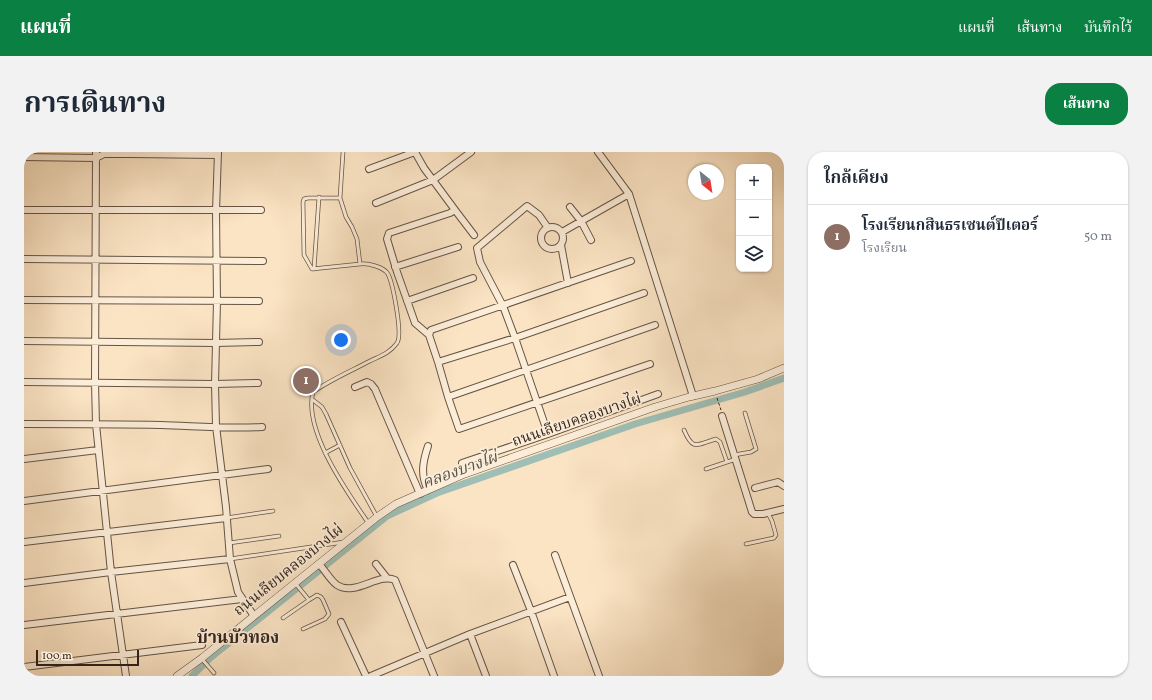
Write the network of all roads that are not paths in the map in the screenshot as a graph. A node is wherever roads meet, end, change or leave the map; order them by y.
1 (343, 152) edge
2 (415, 152) edge
3 (471, 152) edge
4 (598, 152) edge
5 (99, 154) edge
6 (218, 154) edge
7 (24, 157) edge
8 (369, 169) dead end
9 (433, 180) junction
10 (629, 194) junction
11 (319, 197) junction
12 (340, 198) junction
13 (376, 203) dead end
14 (570, 207) dead end
15 (24, 210) edge
16 (96, 210) junction
17 (261, 210) dead end
18 (455, 210) junction
19 (216, 211) junction
20 (581, 221) junction
21 (548, 228) junction
22 (562, 232) junction
23 (474, 235) dead end
24 (591, 240) dead end
25 (560, 245) junction
26 (458, 247) dead end
27 (24, 259) edge
28 (96, 259) junction
29 (216, 261) junction
30 (263, 261) dead end
31 (631, 261) dead end
32 (360, 264) junction
33 (395, 267) junction
34 (314, 269) junction
35 (473, 278) dead end
36 (568, 283) junction
37 (644, 292) dead end
38 (24, 300) edge
39 (96, 301) junction
40 (217, 301) junction
41 (407, 301) junction
42 (259, 302) dead end
43 (503, 306) junction
44 (655, 325) dead end
45 (429, 335) junction
46 (515, 338) junction
47 (24, 341) edge
48 (95, 341) junction
49 (259, 342) dead end
50 (216, 343) junction
51 (438, 362) junction
52 (650, 364) dead end
53 (784, 368) edge
54 (526, 371) junction
55 (24, 382) edge
56 (95, 382) junction
57 (258, 383) dead end
58 (215, 384) junction
59 (355, 387) dead end
60 (658, 394) dead end
61 (693, 396) junction
62 (448, 397) junction
63 (313, 400) junction
64 (536, 402) junction
65 (745, 412) dead end
66 (722, 416) dead end
67 (24, 424) edge
68 (96, 424) junction
69 (216, 426) junction
70 (262, 427) dead end
71 (684, 430) dead end
72 (548, 434) junction
73 (340, 445) junction
74 (428, 446) dead end
75 (98, 450) junction
76 (325, 453) junction
77 (735, 457) junction
78 (24, 459) edge
79 (727, 462) junction
80 (462, 463) dead end
81 (268, 469) dead end
82 (706, 469) dead end
83 (221, 475) junction
84 (784, 486) edge
85 (755, 488) dead end
86 (103, 490) junction
87 (428, 490) junction
88 (420, 494) junction
89 (24, 501) edge
90 (784, 509) edge
91 (274, 511) dead end
92 (768, 513) junction
93 (377, 517) junction
94 (226, 518) junction
95 (369, 524) junction
96 (107, 531) junction
97 (279, 536) dead end
98 (348, 541) junction
99 (24, 542) edge
100 (229, 542) junction
101 (746, 544) dead end
102 (555, 555) dead end
103 (230, 559) junction
104 (376, 564) dead end
105 (320, 565) junction
106 (513, 565) dead end
107 (111, 572) junction
108 (387, 578) junction
109 (24, 584) edge
110 (296, 584) junction
111 (570, 597) junction
112 (242, 599) junction
113 (308, 599) junction
114 (532, 611) junction
115 (116, 614) junction
116 (254, 616) junction
117 (283, 618) dead end
118 (341, 622) dead end
119 (24, 625) edge
120 (303, 629) dead end
121 (470, 634) junction
122 (202, 645) dead end
123 (425, 653) junction
124 (123, 654) junction
125 (203, 659) junction
126 (24, 667) edge
127 (214, 673) dead end
128 (126, 676) edge
129 (177, 676) edge
130 (366, 676) edge
131 (371, 676) edge
132 (434, 676) edge
133 (486, 676) edge
134 (554, 676) edge
135 (599, 676) edge

1 - 12 lane
2 - 8 street
2 - 9 street
3 - 9 street
4 - 10 street
5 - 6 street
5 - 7 street
5 - 16 street
6 - 19 street
9 - 13 street
9 - 18 street
10 - 20 street
10 - 61 street
11 - 12 lane
11 - 34 lane
11 - 34 lane
12 - 32 lane
14 - 20 street
15 - 16 street
16 - 19 street
16 - 28 street
17 - 19 street
18 - 23 street
18 - 33 street
19 - 29 street
20 - 22 street
20 - 24 street
21 - 22 street
21 - 25 street
21 - 43 street
22 - 25 street
25 - 36 street
26 - 33 street
27 - 28 street
28 - 29 street
28 - 39 street
29 - 30 street
29 - 40 street
31 - 36 street
32 - 34 lane
32 - 63 lane
33 - 41 street
35 - 41 street
36 - 43 street
37 - 46 street
38 - 39 street
39 - 40 street
39 - 48 street
40 - 42 street
40 - 50 street
41 - 45 street
43 - 45 street
43 - 46 street
44 - 54 street
45 - 51 street
46 - 51 street
46 - 54 street
47 - 48 street
48 - 50 street
48 - 56 street
49 - 50 street
50 - 58 street
51 - 62 street
52 - 64 street
53 - 61 street, ถนนเลียบคลองบางไผ่
54 - 62 street
54 - 64 street
55 - 56 street
56 - 58 street
56 - 68 street
57 - 58 street
58 - 69 street
59 - 88 street
60 - 72 street
61 - 87 street, ถนนเลียบคลองบางไผ่
62 - 64 street
63 - 73 lane
63 - 76 lane
64 - 72 street
65 - 77 lane
66 - 77 street
67 - 68 street
68 - 69 street
68 - 75 street
69 - 70 street
69 - 83 street
71 - 79 lane
72 - 80 street
73 - 76 lane
73 - 93 lane
74 - 87 street
75 - 78 street
75 - 86 street
76 - 95 lane
77 - 79 lane
77 - 92 street
79 - 82 lane
81 - 83 street
83 - 86 street
83 - 94 street
84 - 85 street
86 - 89 street
86 - 96 street
87 - 88 street, ถนนเลียบคลองบางไผ่
88 - 93 street, ถนนเลียบคลองบางไผ่
90 - 92 street
91 - 94 lane
92 - 101 lane
93 - 95 street, ถนนเลียบคลองบางไผ่
94 - 96 street
94 - 100 street
95 - 98 street, ถนนเลียบคลองบางไผ่
96 - 99 street
96 - 107 street
97 - 100 lane
98 - 103 lane
98 - 105 street, ถนนเลียบคลองบางไผ่
100 - 103 street
102 - 111 street
103 - 107 street
103 - 112 street
104 - 108 street
105 - 108 street
105 - 110 street, ถนนเลียบคลองบางไผ่
106 - 114 street
107 - 109 street
107 - 115 street
108 - 123 street
110 - 113 lane
110 - 116 street, ถนนเลียบคลองบางไผ่
111 - 114 street
111 - 135 street
112 - 115 street
112 - 116 street
113 - 117 lane
113 - 120 lane
114 - 121 street
114 - 134 street
115 - 119 street
115 - 124 street
116 - 125 street, ถนนเลียบคลองบางไผ่
118 - 130 street
121 - 123 street
121 - 133 street
122 - 124 street
123 - 131 street
123 - 132 street
124 - 126 street
124 - 128 street
125 - 127 lane
125 - 129 street, ถนนเลียบคลองบางไผ่

